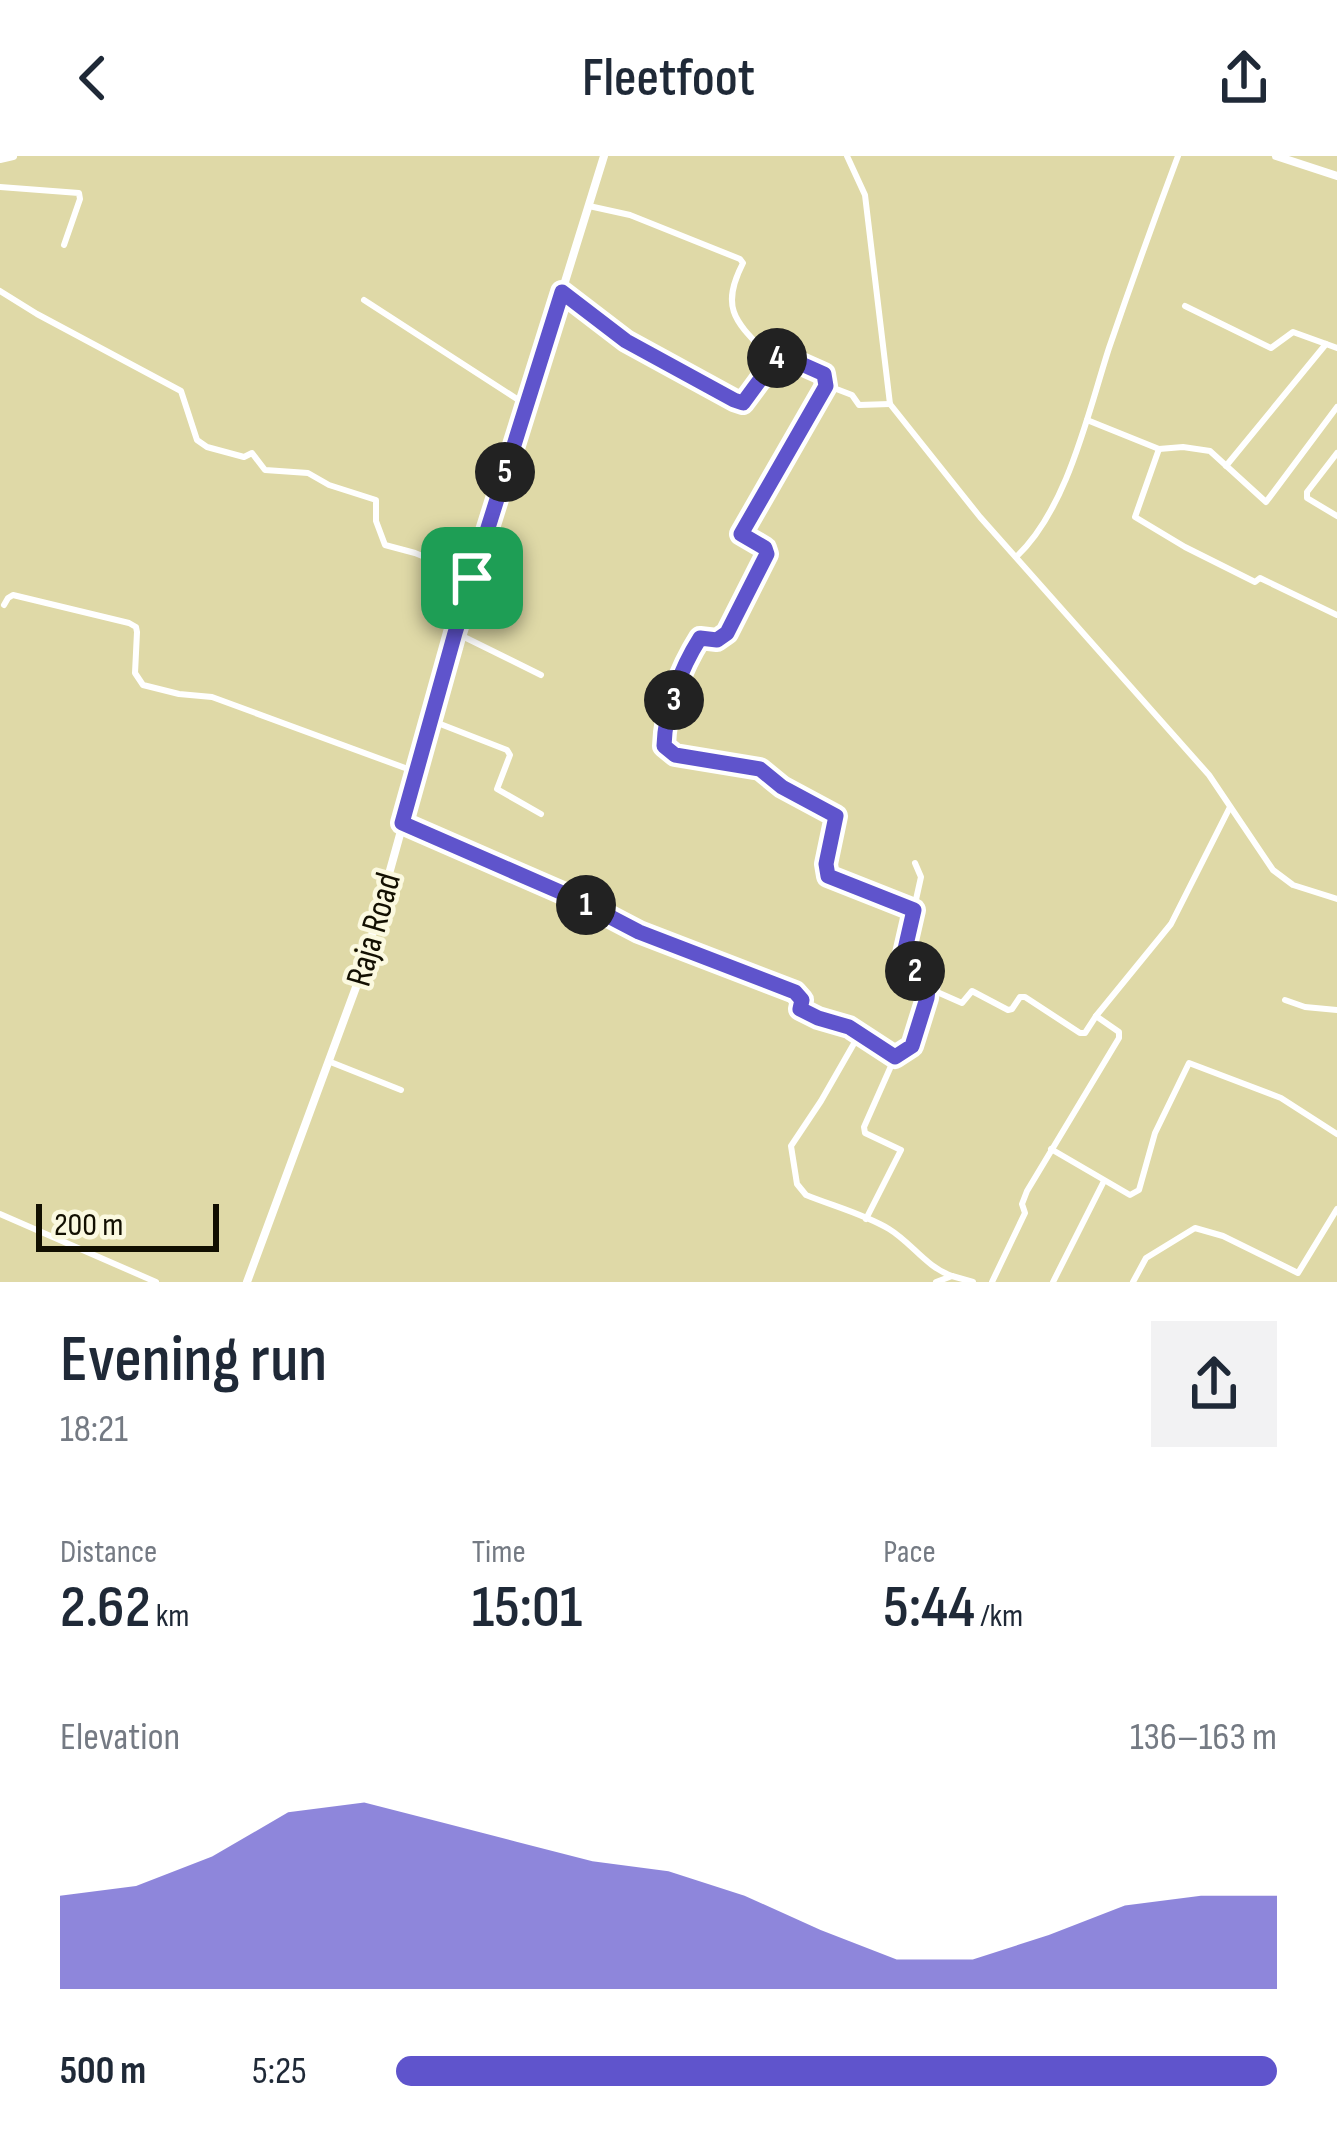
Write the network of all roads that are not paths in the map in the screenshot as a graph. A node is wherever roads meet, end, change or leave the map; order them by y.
1 (13, 156) edge
2 (604, 156) edge
3 (847, 156) edge
4 (1178, 156) edge
5 (1276, 156) edge
6 (0, 160) edge
7 (1337, 176) edge
8 (0, 187) edge
9 (589, 206) junction
10 (64, 245) dead end
11 (0, 291) edge
12 (562, 292) junction
13 (364, 300) dead end
14 (1185, 306) dead end
15 (1326, 344) junction
16 (1337, 349) edge
17 (779, 354) junction
18 (826, 386) junction
19 (526, 402) junction
20 (890, 404) junction
21 (1337, 407) edge
22 (1087, 420) junction
23 (1159, 449) junction
24 (1337, 453) edge
25 (1226, 466) junction
26 (1337, 516) edge
27 (1016, 557) junction
28 (472, 578) junction
29 (4, 605) dead end
30 (1337, 615) edge
31 (455, 633) junction
32 (541, 675) dead end
33 (430, 720) junction
34 (416, 772) junction
35 (1231, 807) junction
36 (541, 814) dead end
37 (402, 823) junction
38 (915, 863) dead end
39 (1337, 899) edge
40 (914, 910) junction
41 (928, 988) junction
42 (1285, 1000) dead end
43 (1337, 1010) edge
44 (1096, 1016) junction
45 (860, 1033) junction
46 (895, 1057) junction
47 (328, 1061) junction
48 (401, 1090) dead end
49 (1337, 1134) edge
50 (1051, 1149) junction
51 (1104, 1181) junction
52 (1337, 1209) edge
53 (0, 1214) edge
54 (866, 1219) junction
55 (952, 1276) junction
56 (156, 1282) edge
57 (247, 1282) edge
58 (936, 1282) edge
59 (974, 1282) edge
60 (992, 1282) edge
61 (1054, 1282) edge
62 (1133, 1282) edge

1 - 6 street
2 - 9 street, Raja Road
3 - 20 street
4 - 22 street
5 - 7 street
8 - 10 street
9 - 12 street, Raja Road
9 - 17 street
11 - 28 street
12 - 17 street
12 - 19 street, Raja Road
13 - 19 street
14 - 15 street
15 - 16 street
15 - 25 street
17 - 18 street
18 - 20 street
18 - 40 street
19 - 28 street, Raja Road
20 - 27 street
21 - 25 street
22 - 23 street
22 - 27 street
23 - 25 street
23 - 30 street
24 - 26 street
27 - 35 street
28 - 31 street, Raja Road
29 - 34 street
31 - 32 street
31 - 33 street, Raja Road
33 - 34 street, Raja Road
33 - 36 street
34 - 37 street, Raja Road
35 - 39 street
35 - 44 street
37 - 45 street
37 - 47 street, Raja Road
38 - 40 street
40 - 41 street
41 - 44 street
41 - 46 street
42 - 43 street
44 - 50 street
45 - 46 street
45 - 54 street
46 - 54 street
47 - 48 street
47 - 57 street, Raja Road
49 - 51 street
50 - 51 street
50 - 60 street
51 - 61 street
52 - 62 street
53 - 56 street
54 - 55 street
55 - 58 street
55 - 59 street

